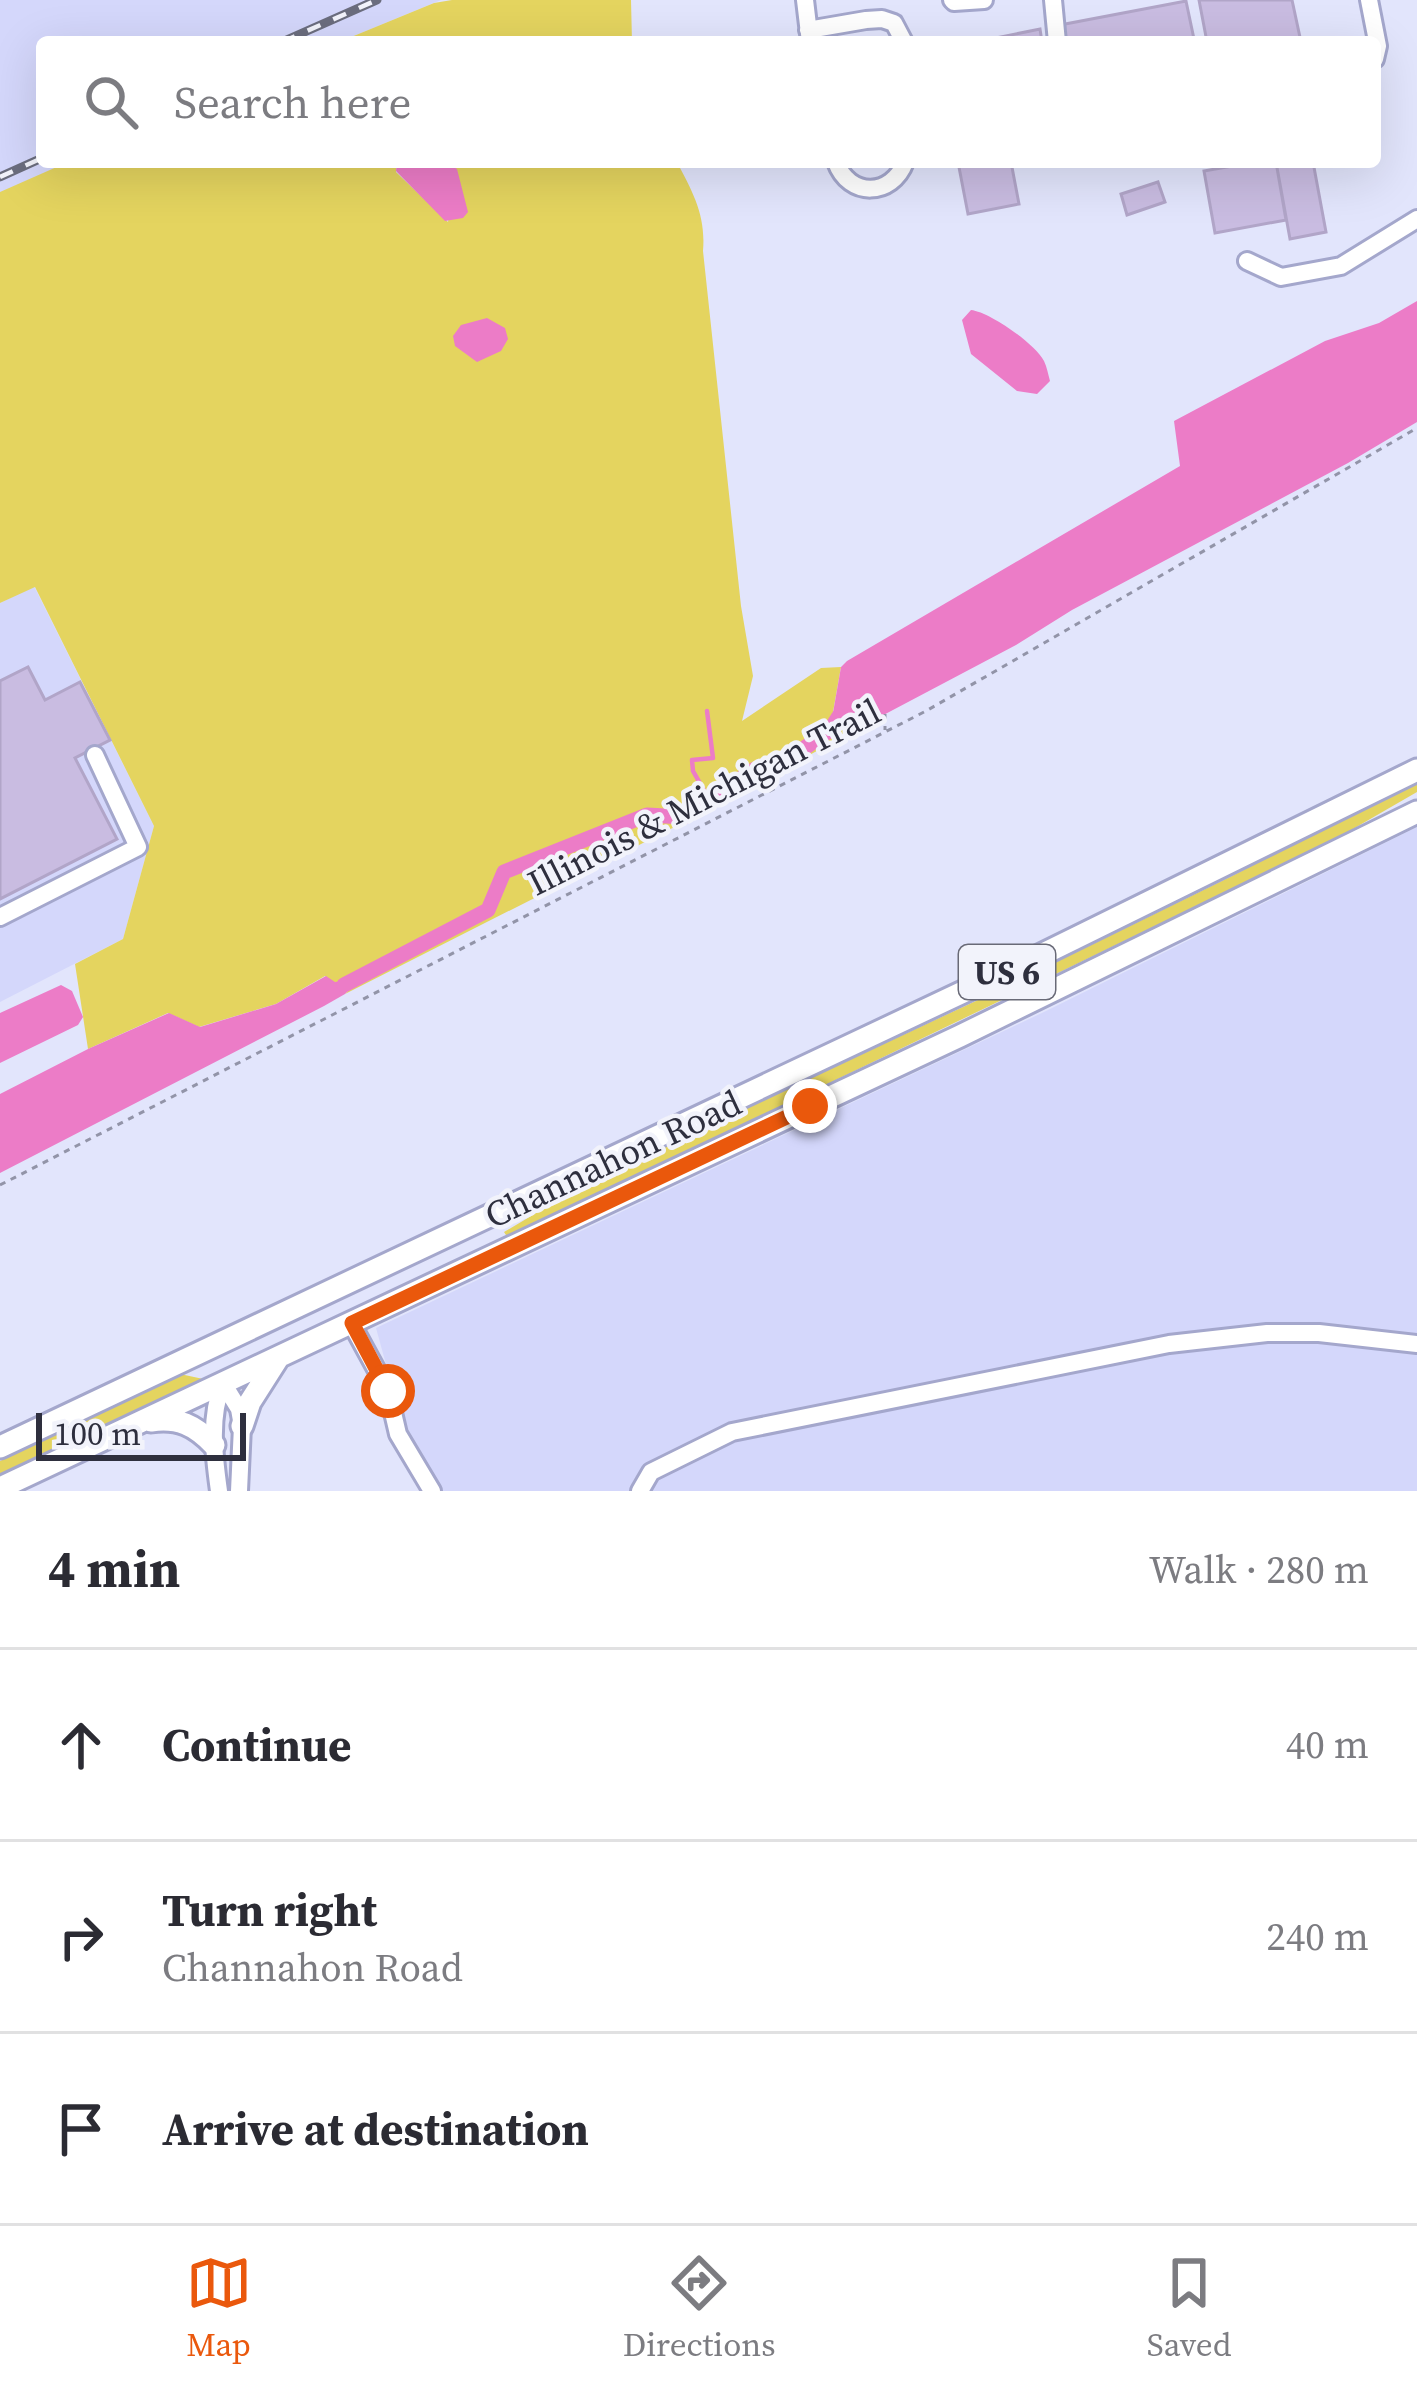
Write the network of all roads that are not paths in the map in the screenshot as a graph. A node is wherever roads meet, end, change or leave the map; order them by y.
1 (805, 0) edge
2 (952, 0) edge
3 (983, 0) edge
4 (1053, 0) edge
5 (1369, 0) edge
6 (809, 36) edge
7 (901, 36) edge
8 (1056, 36) edge
9 (1376, 36) edge
10 (838, 168) edge
11 (904, 168) edge
12 (1417, 219) edge
13 (1247, 261) dead end
14 (95, 755) dead end
15 (1417, 770) edge
16 (1417, 812) edge
17 (0, 917) edge
18 (352, 1323) junction
19 (262, 1324) junction
20 (1417, 1344) edge
21 (279, 1357) junction
22 (180, 1363) junction
23 (223, 1383) junction
24 (138, 1423) junction
25 (242, 1426) junction
26 (214, 1445) junction
27 (0, 1447) edge
28 (0, 1488) edge
29 (219, 1491) edge
30 (239, 1491) edge
31 (432, 1491) edge
32 (640, 1491) edge

1 - 6 street
2 - 3 street
4 - 8 street
5 - 9 street
6 - 7 street
10 - 11 street
12 - 13 street
14 - 17 street
15 - 19 main road, Channahon Road / US 6
16 - 18 main road, Channahon Road / US 6
18 - 21 main road, Channahon Road / US 6
18 - 31 street
19 - 22 main road, Channahon Road / US 6
19 - 23 main road
20 - 32 street
21 - 23 main road, Channahon Road / US 6
21 - 25 main road
22 - 23 main road
22 - 27 main road, Channahon Road / US 6
23 - 24 main road, Channahon Road / US 6
23 - 25 street
23 - 26 street
24 - 26 main road
24 - 28 main road, Channahon Road / US 6
25 - 30 street
26 - 29 street

